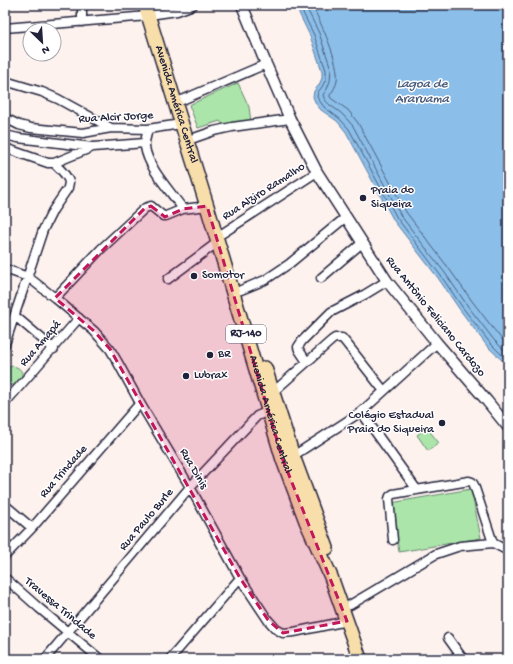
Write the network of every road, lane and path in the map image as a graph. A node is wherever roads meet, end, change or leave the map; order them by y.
1 (82, 5) edge
2 (193, 5) edge
3 (242, 5) edge
4 (151, 10) edge
5 (82, 22) junction
6 (5, 28) edge
7 (266, 64) junction
8 (5, 81) edge
9 (182, 100) junction
10 (5, 118) edge
11 (290, 119) junction
12 (181, 124) junction
13 (111, 128) junction
14 (148, 129) junction
15 (5, 135) edge
16 (194, 138) junction
17 (145, 143) junction
18 (92, 147) junction
19 (5, 148) edge
20 (54, 163) junction
21 (317, 172) junction
22 (208, 206) junction
23 (183, 209) junction
24 (346, 217) junction
25 (221, 237) junction
26 (362, 243) junction
27 (5, 269) edge
28 (28, 277) junction
29 (321, 278) dead end
30 (168, 279) dead end
31 (387, 281) junction
32 (241, 290) junction
33 (55, 298) junction
34 (15, 316) junction
35 (79, 318) junction
36 (5, 341) edge
37 (437, 343) junction
38 (54, 348) junction
39 (307, 362) junction
40 (384, 391) junction
41 (272, 393) junction
42 (5, 403) edge
43 (140, 403) junction
44 (273, 410) junction
45 (361, 412) junction
46 (508, 427) edge
47 (293, 456) junction
48 (190, 488) junction
49 (417, 490) junction
50 (5, 505) edge
51 (32, 528) junction
52 (393, 540) dead end
53 (493, 543) junction
54 (508, 551) edge
55 (5, 556) edge
56 (5, 578) edge
57 (240, 578) junction
58 (350, 605) junction
59 (347, 621) junction
60 (68, 632) junction
61 (448, 638) dead end
62 (45, 659) edge
63 (100, 659) edge
64 (170, 659) edge
65 (360, 659) edge
66 (369, 659) edge
67 (463, 659) edge

1 - 5 street
2 - 4 street
3 - 7 street, Rua Antônio Feliciano Cardozo
4 - 5 street
4 - 9 highway, Avenida América Central / RJ-140
4 - 12 highway, Avenida América Central / RJ-140
5 - 6 street
7 - 9 street
7 - 11 street, Rua Antônio Feliciano Cardozo
8 - 13 street
9 - 16 highway, Avenida América Central / RJ-140
10 - 13 street, Rua Alcir Jorge
11 - 16 street
11 - 21 street, Rua Antônio Feliciano Cardozo
12 - 14 street, Rua Alcir Jorge
12 - 22 highway, Avenida América Central / RJ-140
13 - 14 street, Rua Alcir Jorge
14 - 17 street
15 - 18 street
16 - 25 highway, Avenida América Central / RJ-140
17 - 18 street
17 - 23 street
18 - 20 street
19 - 20 street
20 - 28 street
21 - 24 street, Rua Antônio Feliciano Cardozo
21 - 25 street, Rua Alziro Ramalho
22 - 23 street
22 - 25 highway, Avenida América Central / RJ-140
23 - 33 street
24 - 26 street, Rua Antônio Feliciano Cardozo
24 - 32 street
25 - 30 street, Rua Alziro Ramalho
25 - 32 highway, Avenida América Central / RJ-140
25 - 44 highway, Avenida América Central / RJ-140
26 - 29 street
26 - 31 street, Rua Antônio Feliciano Cardozo
27 - 28 street, Rua Dinis
28 - 33 street, Rua Dinis
28 - 34 street
31 - 37 street, Rua Antônio Feliciano Cardozo
31 - 39 street
32 - 41 highway, Avenida América Central / RJ-140
33 - 35 street, Rua Dinis
34 - 36 street
34 - 38 street
35 - 38 street, Rua Amapá
35 - 43 street, Rua Dinis
37 - 40 street
37 - 46 street, Rua Antônio Feliciano Cardozo
38 - 42 street, Rua Amapá
39 - 40 street
39 - 41 street
40 - 45 street
41 - 44 highway, Avenida América Central / RJ-140
43 - 48 street, Rua Dinis
43 - 51 street, Rua Trindade
44 - 47 highway, Avenida América Central / RJ-140
44 - 48 street, Rua Paulo Burle
44 - 59 highway, Avenida América Central / RJ-140
45 - 47 street
45 - 49 street
47 - 58 highway, Avenida América Central / RJ-140
48 - 57 street, Rua Dinis
48 - 60 street, Rua Paulo Burle
49 - 52 street
49 - 53 street
50 - 51 street
51 - 55 street, Rua Trindade
53 - 54 street
53 - 58 street
56 - 60 street, Travessa Trindade
57 - 59 street, Rua Dinis
57 - 64 street
58 - 66 highway, Avenida América Central / RJ-140
59 - 65 highway, Avenida América Central / RJ-140
60 - 62 street, Rua Paulo Burle
60 - 63 street, Travessa Trindade
61 - 67 street

